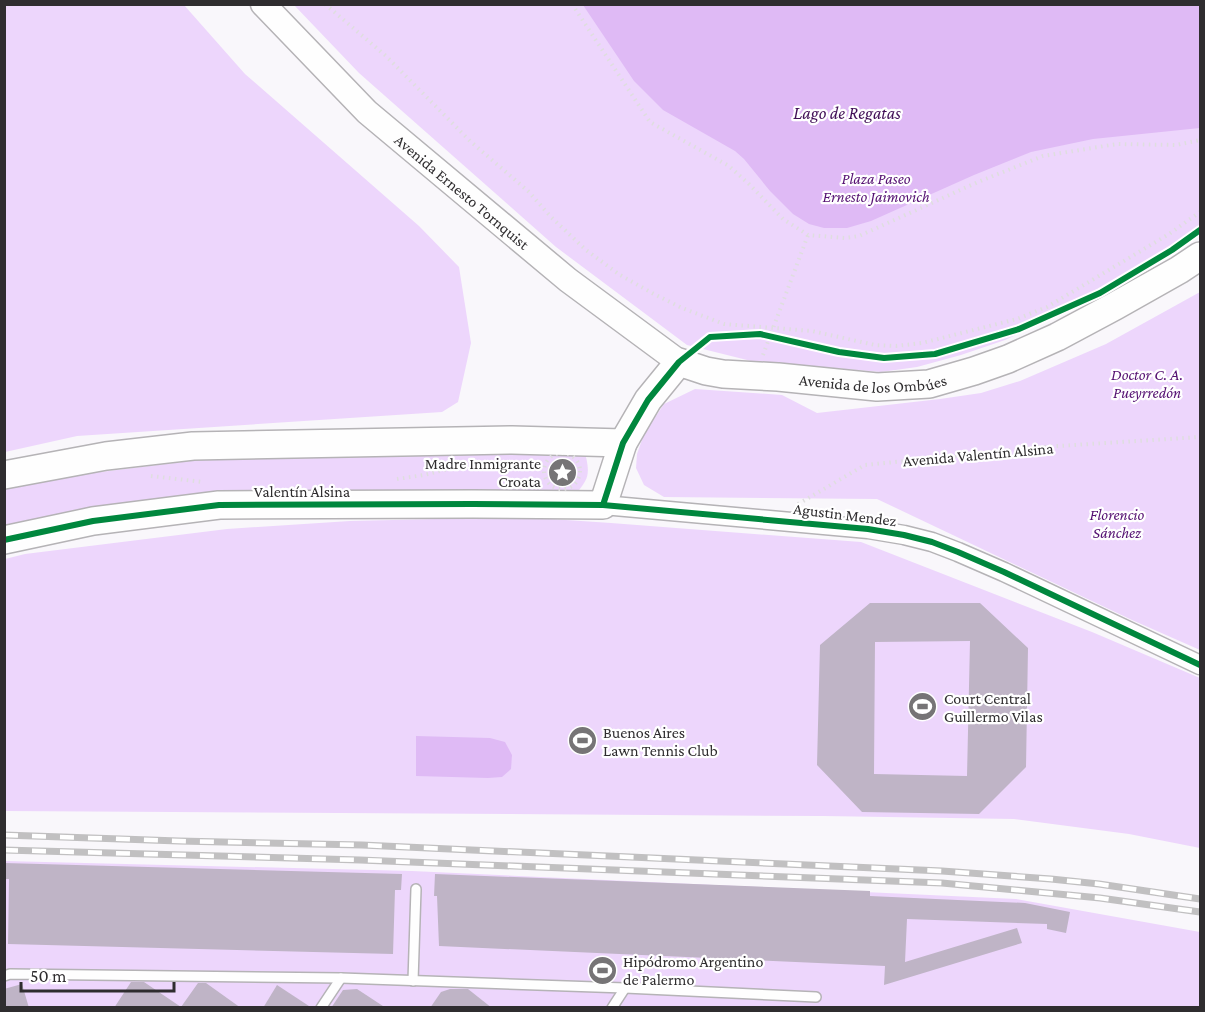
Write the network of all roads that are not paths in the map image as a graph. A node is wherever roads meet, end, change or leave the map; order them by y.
1 (263, 4) edge
2 (1200, 256) edge
3 (679, 363) junction
4 (623, 443) junction
5 (4, 475) edge
6 (603, 505) junction
7 (4, 540) edge
8 (1200, 665) edge
9 (416, 890) dead end
10 (4, 976) edge
11 (341, 978) junction
12 (413, 981) junction
13 (625, 987) junction
14 (816, 997) dead end
15 (321, 1008) edge
16 (612, 1008) edge

1 - 3 street, Avenida Ernesto Tornquist
2 - 3 main road, Avenida de los Ombúes
3 - 4 main road
4 - 5 main road
4 - 6 main road
6 - 7 main road, Valentín Alsina
6 - 8 street, Agustin Mendez
9 - 12 lane
10 - 11 lane
11 - 12 lane
11 - 15 lane
12 - 13 lane
13 - 14 lane
13 - 16 lane

